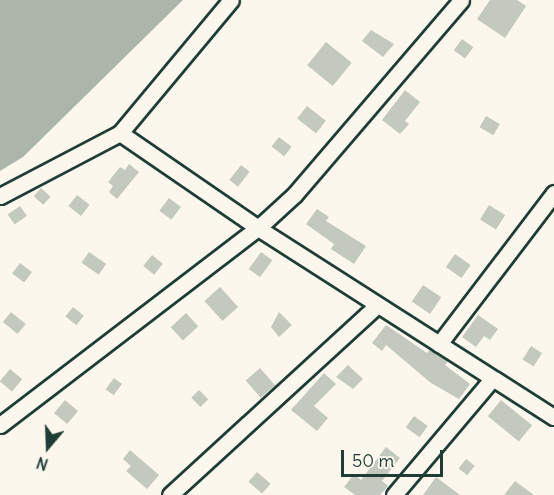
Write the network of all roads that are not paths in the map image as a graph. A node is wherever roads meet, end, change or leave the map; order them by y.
1 (231, 0) edge
2 (461, 0) edge
3 (120, 133) junction
4 (554, 193) edge
5 (0, 196) edge
6 (258, 228) junction
7 (377, 304) junction
8 (439, 344) junction
9 (492, 379) junction
10 (554, 417) edge
11 (0, 425) edge
12 (170, 495) edge
13 (394, 495) edge

1 - 3 street
2 - 6 street
3 - 5 street
3 - 6 street
4 - 8 street
6 - 7 street
6 - 11 street
7 - 8 street
7 - 12 street
8 - 9 street
9 - 10 street
9 - 13 street

